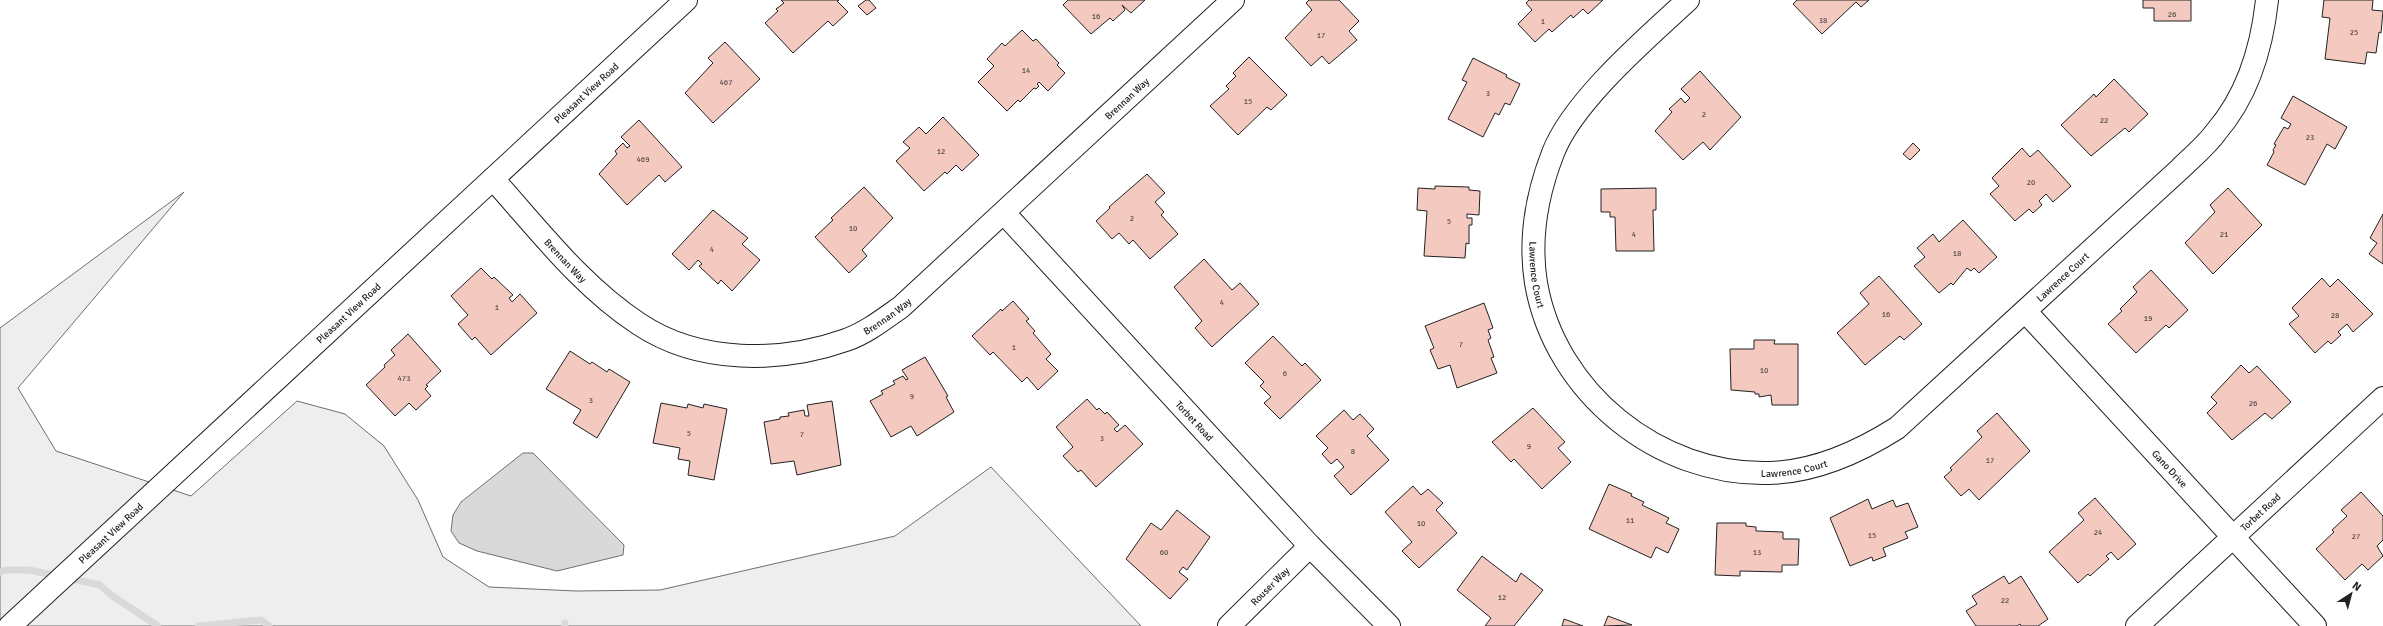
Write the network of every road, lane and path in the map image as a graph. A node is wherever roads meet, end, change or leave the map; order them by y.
1 (686, 0) edge
2 (1233, 0) edge
3 (2267, 0) edge
4 (1684, 1) edge
5 (493, 179) junction
6 (1004, 213) junction
7 (2025, 311) junction
8 (2383, 398) edge
9 (2232, 536) junction
10 (1310, 546) junction
11 (10, 626) edge
12 (1229, 626) edge
13 (1389, 626) edge
14 (2137, 626) edge
15 (2315, 626) edge

1 - 5 street, Pleasant View Road
2 - 6 street, Brennan Way
3 - 7 street, Lawrence Court
4 - 7 street, Lawrence Court
5 - 6 street, Brennan Way
5 - 11 street, Pleasant View Road
6 - 10 street, Torbet Road
7 - 9 street, Gano Drive
8 - 9 street, Torbet Road
9 - 14 street, Torbet Road
9 - 15 street, Gano Drive
10 - 12 street, Rouser Way
10 - 13 street, Torbet Road

